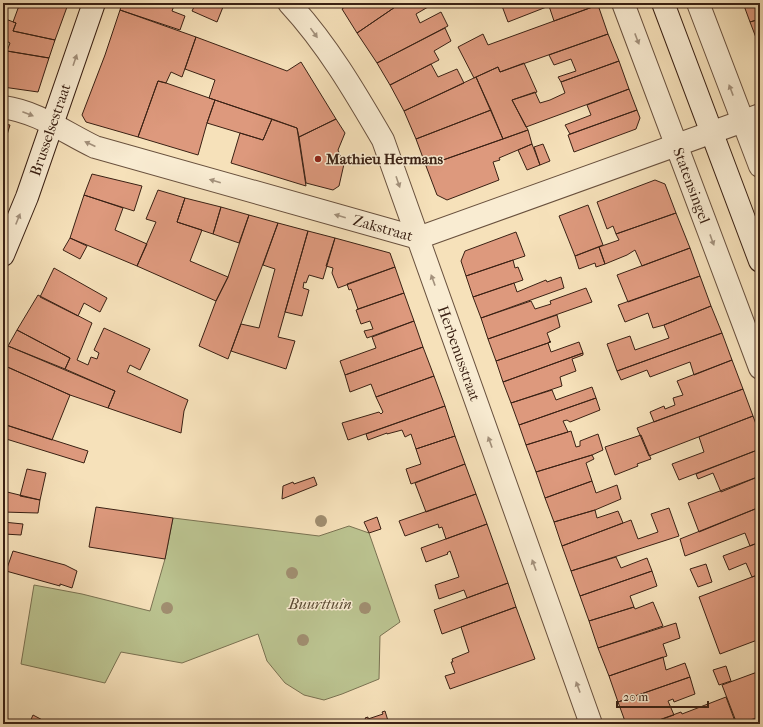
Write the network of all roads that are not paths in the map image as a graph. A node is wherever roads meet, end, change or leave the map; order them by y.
1 (94, 3) edge
2 (289, 3) edge
3 (623, 3) edge
4 (663, 3) edge
5 (698, 3) edge
6 (3, 107) edge
7 (752, 118) edge
8 (53, 123) junction
9 (711, 132) junction
10 (676, 145) junction
11 (760, 166) edge
12 (418, 238) junction
13 (3, 255) edge
14 (760, 261) edge
15 (760, 368) edge
16 (591, 724) edge

8 -> 1 street, Brusselsestraat
2 -> 12 street, Herbenusstraat
3 -> 10 street, Statensingel
4 - 9 street
7 -> 5 street
6 -> 8 street, Zakstraat
7 - 9 street, Zakstraat
7 - 11 street
12 -> 8 street, Zakstraat
13 -> 8 street, Brusselsestraat
9 - 10 street, Zakstraat
9 - 14 street
10 - 12 street, Zakstraat
10 -> 15 street, Statensingel
16 -> 12 street, Herbenusstraat

